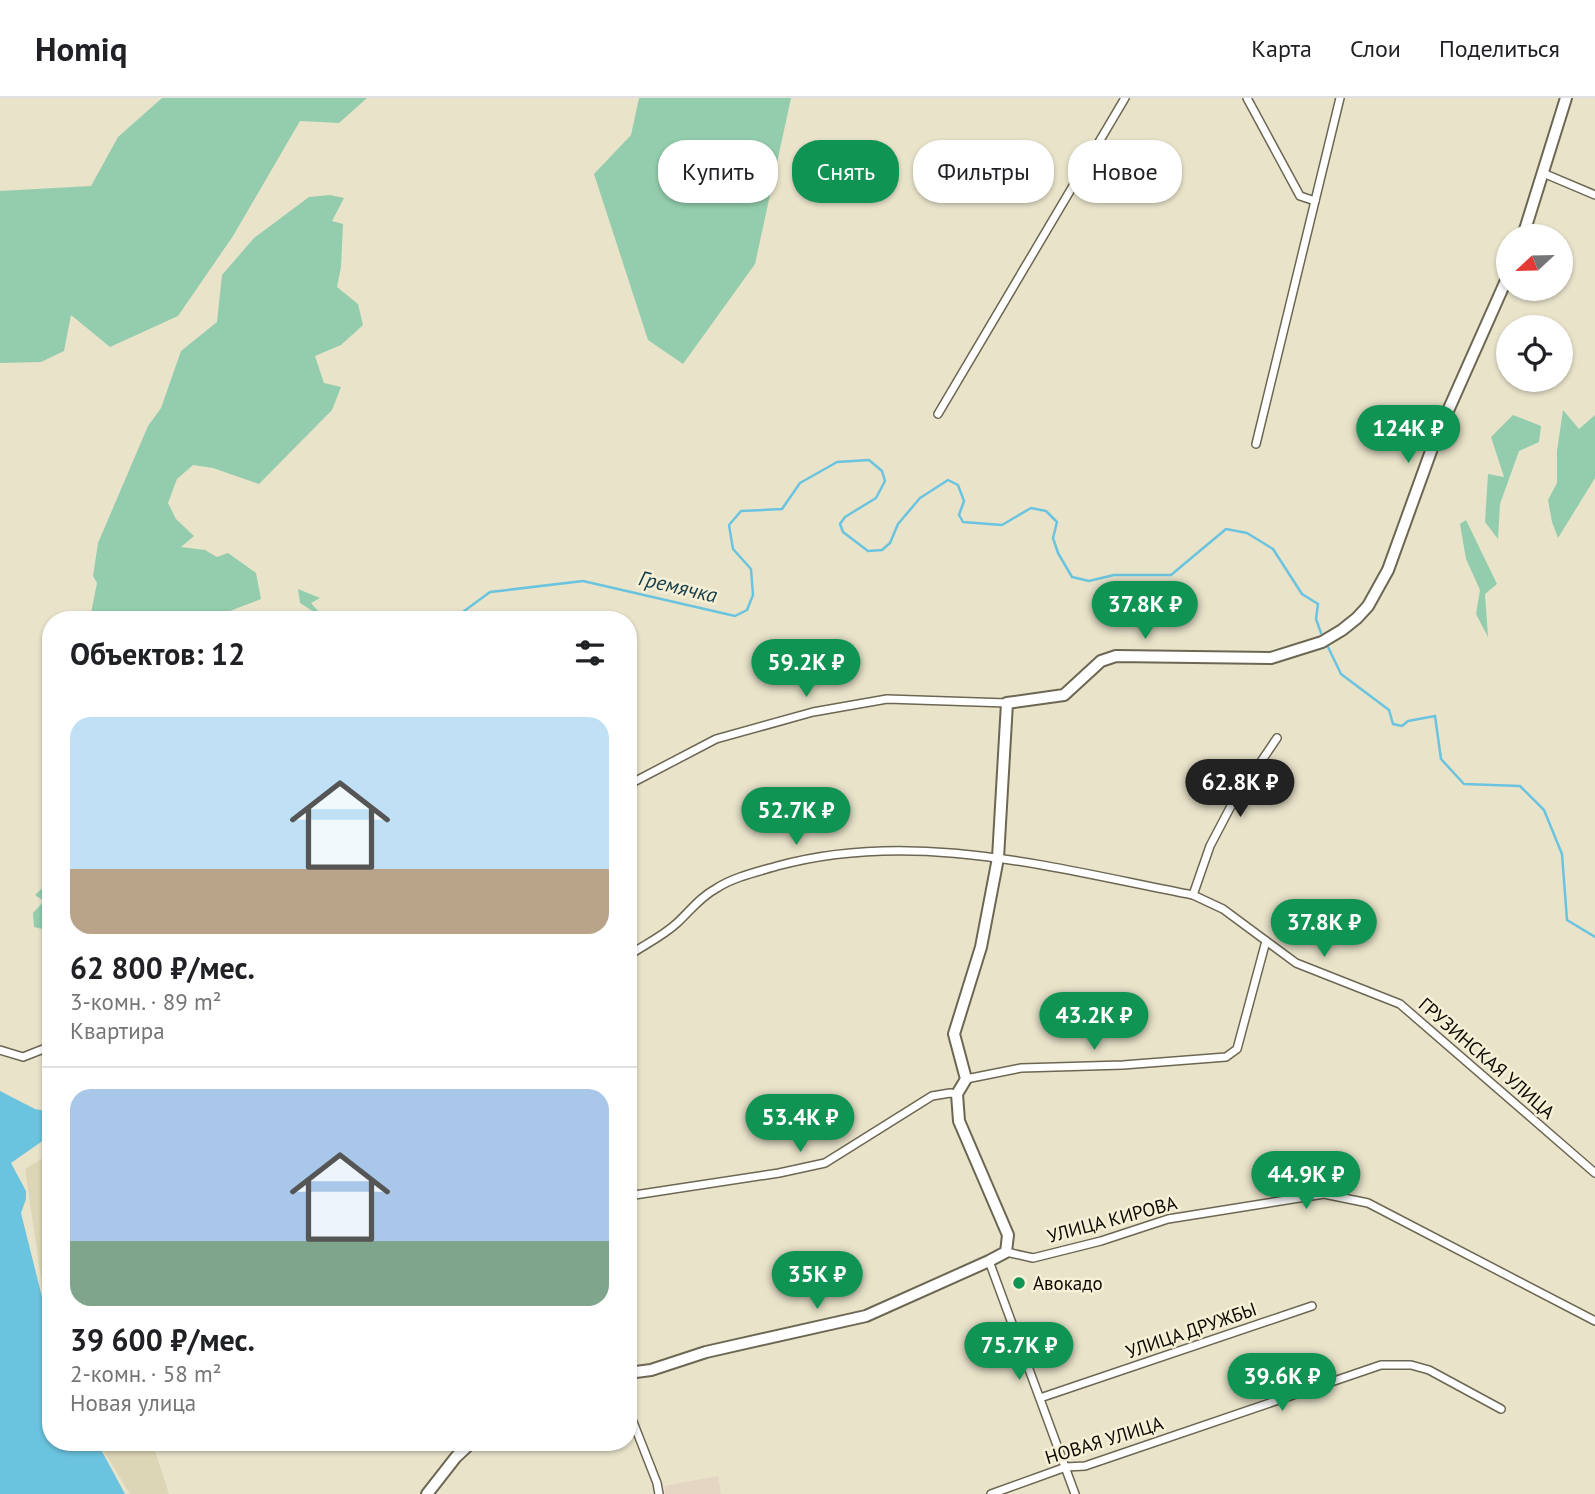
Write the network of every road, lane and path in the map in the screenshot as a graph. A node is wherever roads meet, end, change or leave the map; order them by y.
1 (1125, 98) edge
2 (1247, 98) edge
3 (1340, 98) edge
4 (1566, 98) edge
5 (1543, 173) junction
6 (1595, 195) edge
7 (1315, 201) junction
8 (1527, 224) edge
9 (1497, 301) edge
10 (938, 414) dead end
11 (1256, 444) dead end
12 (1007, 703) junction
13 (1277, 738) dead end
14 (637, 780) edge
15 (998, 858) junction
16 (1193, 895) junction
17 (1266, 941) junction
18 (637, 950) edge
19 (0, 1049) edge
20 (42, 1050) edge
21 (965, 1079) junction
22 (957, 1094) junction
23 (1595, 1173) edge
24 (637, 1195) edge
25 (1006, 1252) junction
26 (989, 1261) junction
27 (1312, 1306) dead end
28 (1595, 1321) edge
29 (637, 1372) edge
30 (1040, 1398) junction
31 (1501, 1409) dead end
32 (637, 1432) edge
33 (462, 1451) edge
34 (1066, 1467) junction
35 (427, 1494) edge
36 (659, 1494) edge
37 (991, 1494) edge
38 (1075, 1494) edge

1 - 10 street
2 - 7 street
3 - 7 street
4 - 5 street
5 - 6 street
5 - 8 street
7 - 11 street
9 - 12 street
12 - 14 street
12 - 15 street
13 - 16 street
15 - 16 street, ГРУЗИНСКАЯ УЛИЦА
15 - 18 street, ГРУЗИНСКАЯ УЛИЦА
15 - 21 street
16 - 17 street, ГРУЗИНСКАЯ УЛИЦА
17 - 21 street
17 - 23 street, ГРУЗИНСКАЯ УЛИЦА
19 - 20 street
21 - 22 street
22 - 24 street
22 - 25 street
25 - 26 street
25 - 28 street, УЛИЦА КИРОВА
26 - 29 street
26 - 30 street
27 - 30 street, УЛИЦА ДРУЖБЫ
30 - 34 street
31 - 34 street, НОВАЯ УЛИЦА
32 - 36 street
33 - 35 street
34 - 37 street, НОВАЯ УЛИЦА
34 - 38 street

